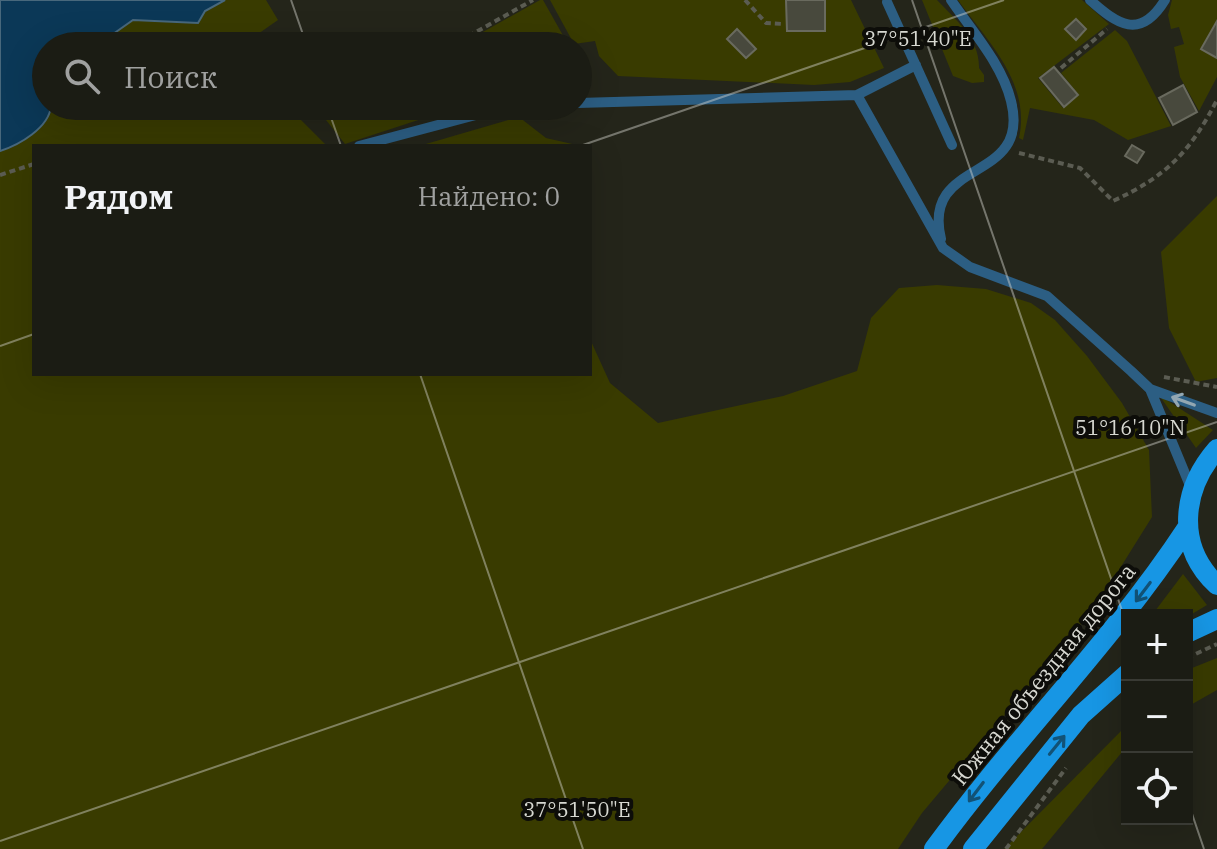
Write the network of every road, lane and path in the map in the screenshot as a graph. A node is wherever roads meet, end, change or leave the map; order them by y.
1 (533, 0) edge
2 (745, 0) edge
3 (951, 0) edge
4 (1090, 0) edge
5 (1165, 0) edge
6 (887, 2) edge
7 (1115, 23) junction
8 (783, 24) dead end
9 (476, 32) edge
10 (916, 65) junction
11 (1061, 68) dead end
12 (857, 95) junction
13 (1217, 100) edge
14 (592, 103) edge
15 (456, 120) edge
16 (366, 144) edge
17 (952, 145) dead end
18 (1005, 150) junction
19 (32, 165) edge
20 (0, 175) edge
21 (943, 248) junction
22 (1131, 371) junction
23 (1217, 387) edge
24 (1150, 389) junction
25 (1217, 413) edge
26 (1217, 449) edge
27 (1191, 488) junction
28 (1187, 528) junction
29 (1217, 585) edge
30 (1217, 619) edge
31 (1193, 630) edge
32 (1217, 644) edge
33 (1193, 655) edge
34 (1121, 679) edge
35 (1075, 756) dead end
36 (934, 849) edge
37 (973, 849) edge
38 (1006, 849) edge

1 - 9 path
2 - 8 path
3 - 18 lane
4 - 7 lane
5 - 7 lane
6 - 10 lane
7 - 11 path
10 - 12 lane
10 - 17 lane
12 - 14 lane
12 - 21 lane
13 - 18 path
15 - 16 lane
18 - 21 lane
19 - 20 path
21 - 22 lane
22 - 23 path
22 - 24 lane
25 -> 24 lane
24 - 27 lane
26 - 27 main road
27 - 28 main road
28 - 29 main road
28 -> 36 main road, Южная объездная дорога
30 - 31 main road
32 - 33 path
37 -> 34 main road
35 - 38 path

